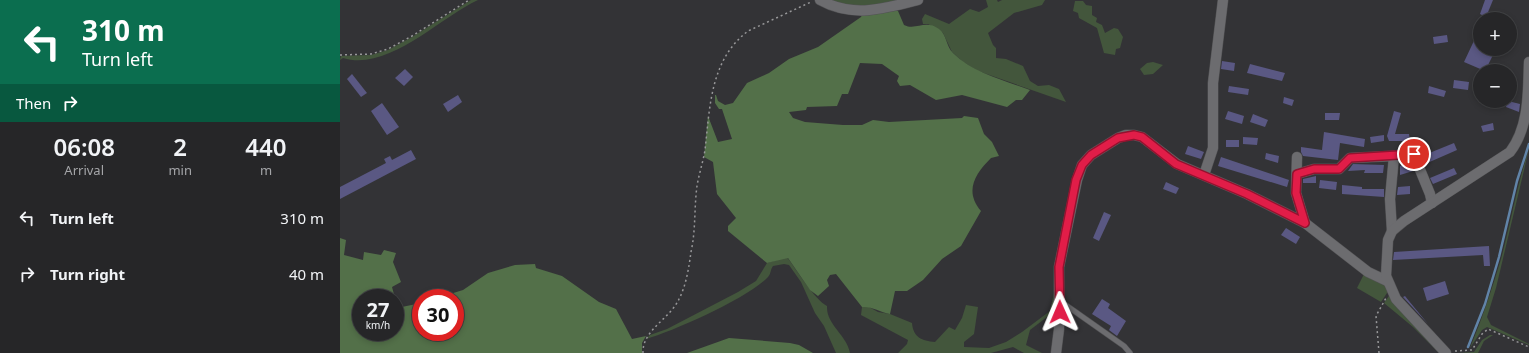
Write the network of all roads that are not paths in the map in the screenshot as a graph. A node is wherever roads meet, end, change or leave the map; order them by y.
1 (820, 0) edge
2 (918, 0) edge
3 (1223, 0) edge
4 (1529, 62) edge
5 (1394, 156) junction
6 (1297, 157) dead end
7 (1297, 174) junction
8 (1204, 175) junction
9 (1432, 203) junction
10 (1305, 223) junction
11 (1392, 232) junction
12 (1389, 285) junction
13 (1060, 301) junction
14 (1444, 351) edge
15 (1056, 353) edge
16 (1130, 353) edge

1 - 2 street
3 - 8 street
4 - 9 street
5 - 7 street
5 - 9 street
5 - 11 street
6 - 7 street
7 - 10 street
8 - 10 street
8 - 13 street
9 - 11 street
10 - 12 street
11 - 12 street
12 - 14 street
13 - 15 street
13 - 16 lane

